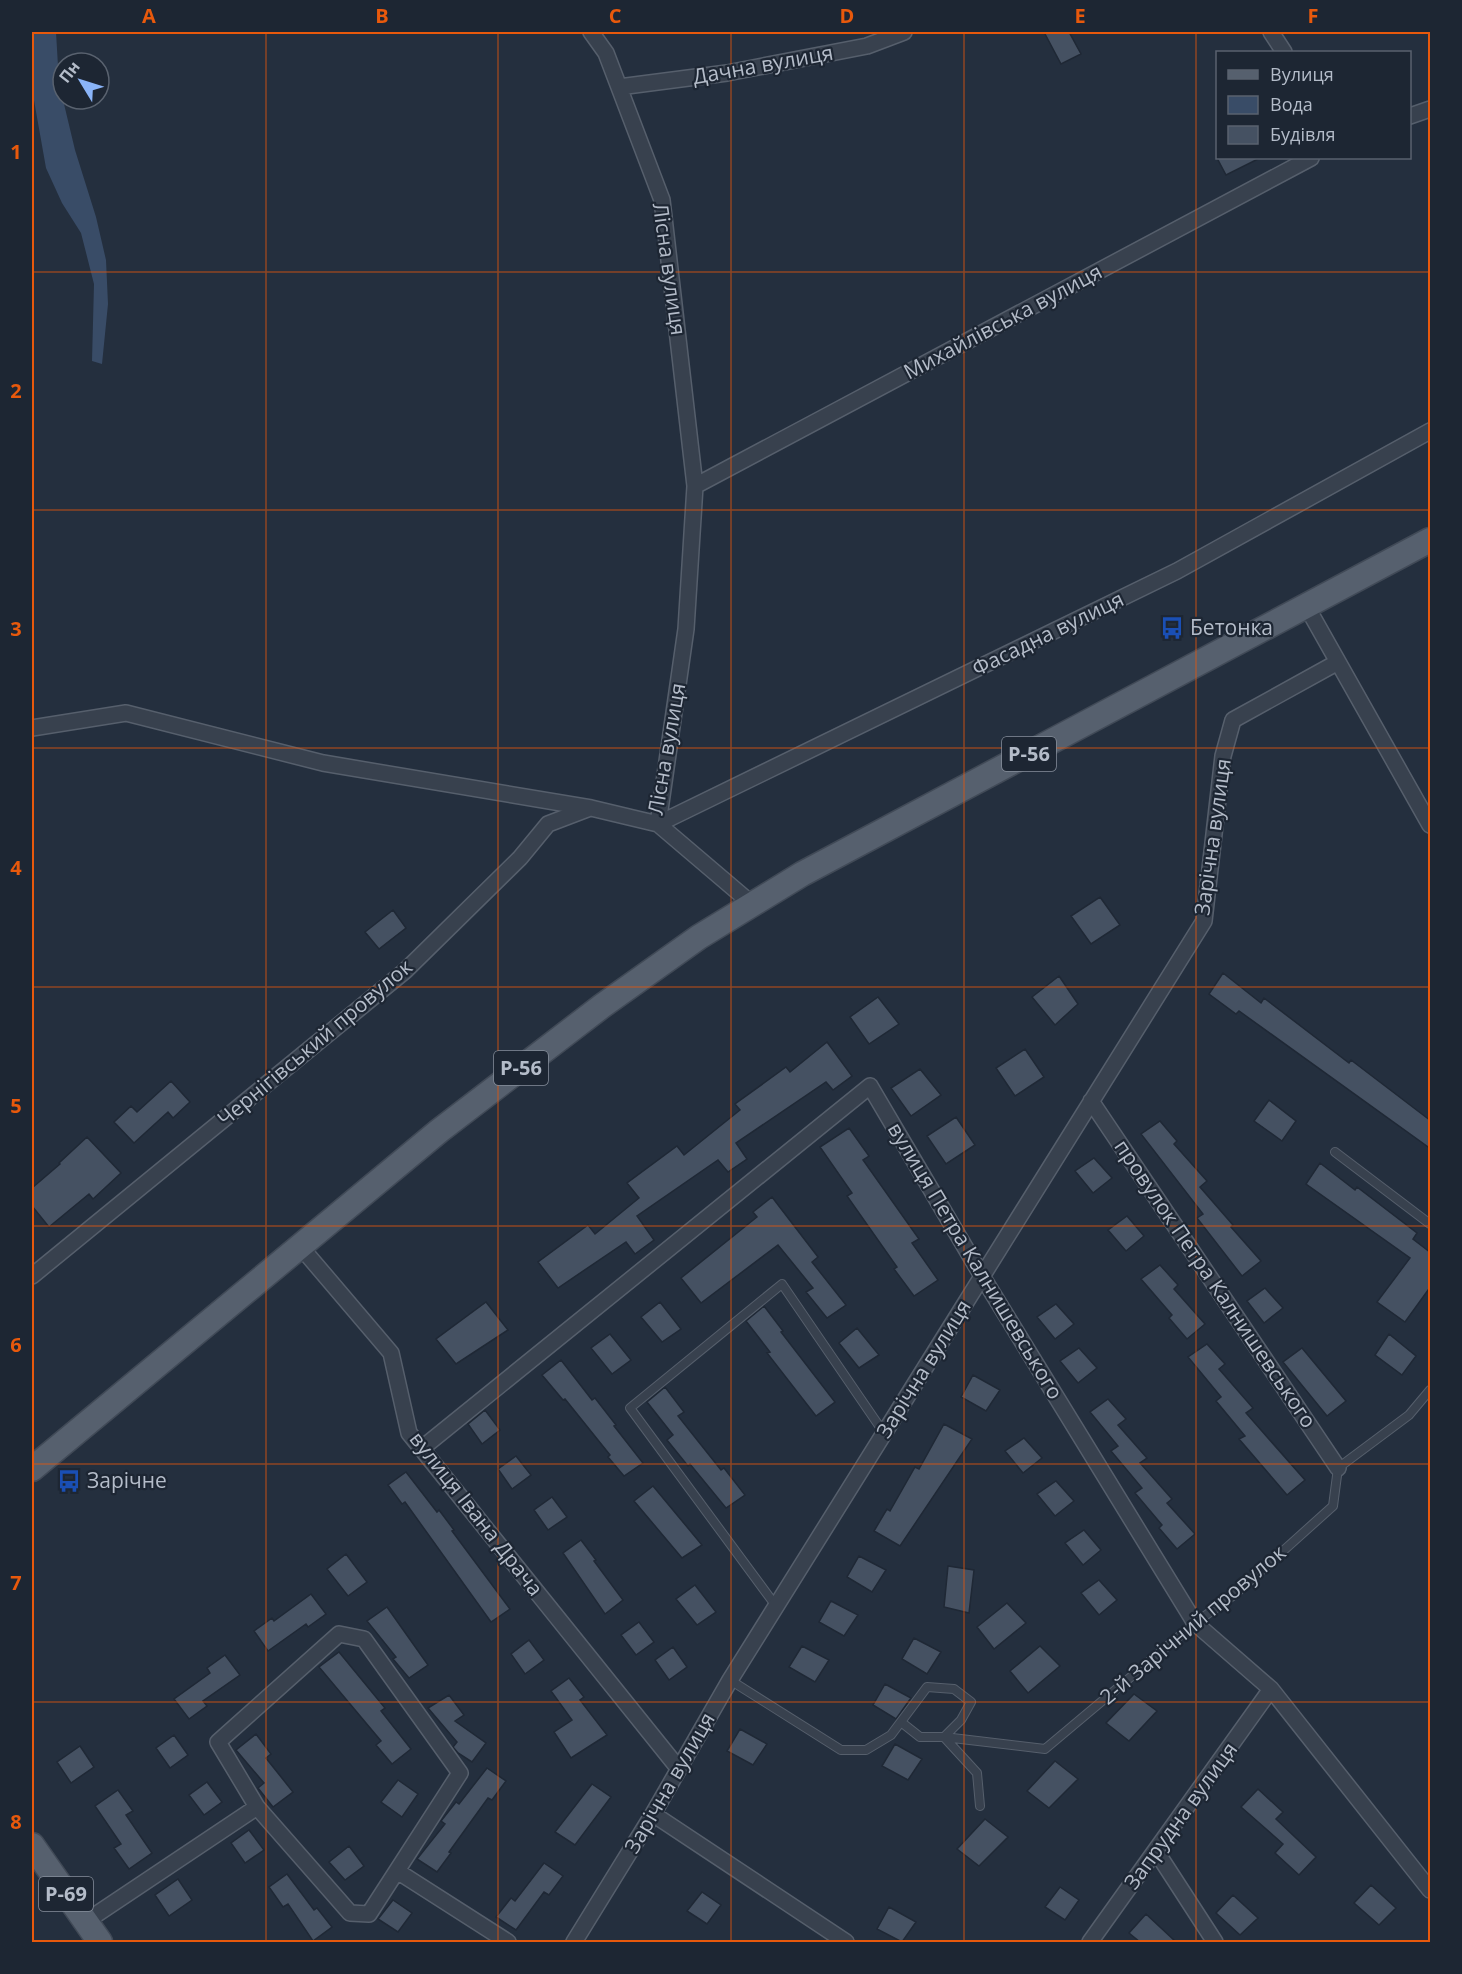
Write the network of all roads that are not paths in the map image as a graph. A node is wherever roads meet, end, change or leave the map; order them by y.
1 (591, 32) edge
2 (904, 32) edge
3 (1271, 32) edge
4 (1283, 51) edge
5 (620, 87) junction
6 (1431, 109) edge
7 (1411, 116) edge
8 (1309, 159) edge
9 (1431, 431) edge
10 (695, 486) junction
11 (1431, 540) edge
12 (1307, 607) junction
13 (1338, 662) junction
14 (32, 728) edge
15 (591, 808) junction
16 (658, 824) junction
17 (1431, 825) edge
18 (752, 904) junction
19 (1091, 1101) junction
20 (1335, 1152) dead end
21 (1431, 1224) edge
22 (300, 1246) junction
23 (32, 1276) edge
24 (982, 1276) junction
25 (1431, 1390) edge
26 (884, 1433) junction
27 (421, 1449) junction
28 (1338, 1468) junction
29 (32, 1469) edge
30 (776, 1606) junction
31 (1195, 1623) junction
32 (730, 1680) junction
33 (1271, 1689) junction
34 (901, 1722) junction
35 (944, 1737) junction
36 (679, 1769) junction
37 (980, 1806) dead end
38 (257, 1807) junction
39 (653, 1814) junction
40 (32, 1845) edge
41 (1156, 1851) junction
42 (397, 1871) junction
43 (1431, 1890) edge
44 (85, 1922) junction
45 (100, 1942) edge
46 (508, 1942) edge
47 (574, 1942) edge
48 (846, 1942) edge
49 (1090, 1942) edge
50 (1215, 1942) edge

1 - 5 street, Лісна вулиця
2 - 5 street, Дачна вулиця
3 - 4 street
5 - 10 street, Лісна вулиця
6 - 7 street
8 - 10 street, Михайлівська вулиця
9 - 16 street, Фасадна вулиця
10 - 16 street, Лісна вулиця
11 - 12 main road, Р-56
12 - 13 street
12 - 18 main road, Р-56
13 - 17 street
13 - 19 street, Зарічна вулиця
14 - 15 street, Лісна вулиця
15 - 16 street, Лісна вулиця
15 - 23 street, Чернігівський провулок
16 - 18 street
18 - 22 main road, Р-56
19 - 24 street, Зарічна вулиця
19 - 28 street, провулок Петра Калнишевського
20 - 21 lane
22 - 27 street, вулиця Івана Драча
22 - 29 main road, Р-56
24 - 26 street, Зарічна вулиця
24 - 27 street, вулиця Петра Калнишевського
24 - 31 street, вулиця Петра Калнишевського
25 - 28 lane
26 - 30 street, Зарічна вулиця
26 - 30 lane
27 - 36 street, вулиця Івана Драча
28 - 31 lane, 2-й Зарічний провулок
30 - 32 street, Зарічна вулиця
31 - 33 street, вулиця Петра Калнишевського
31 - 35 lane, 2-й Зарічний провулок
32 - 34 lane
32 - 36 street, Зарічна вулиця
33 - 41 street, Запрудна вулиця
33 - 43 street, вулиця Петра Калнишевського
34 - 35 lane, 2-й Зарічний провулок
34 - 35 lane
35 - 37 lane
36 - 39 street, Зарічна вулиця
38 - 42 street
38 - 42 street
38 - 44 street
39 - 47 street, Зарічна вулиця
39 - 48 street
40 - 44 main road, Р-69
41 - 49 street, Запрудна вулиця
41 - 50 street
42 - 46 street
44 - 45 main road, Р-69

